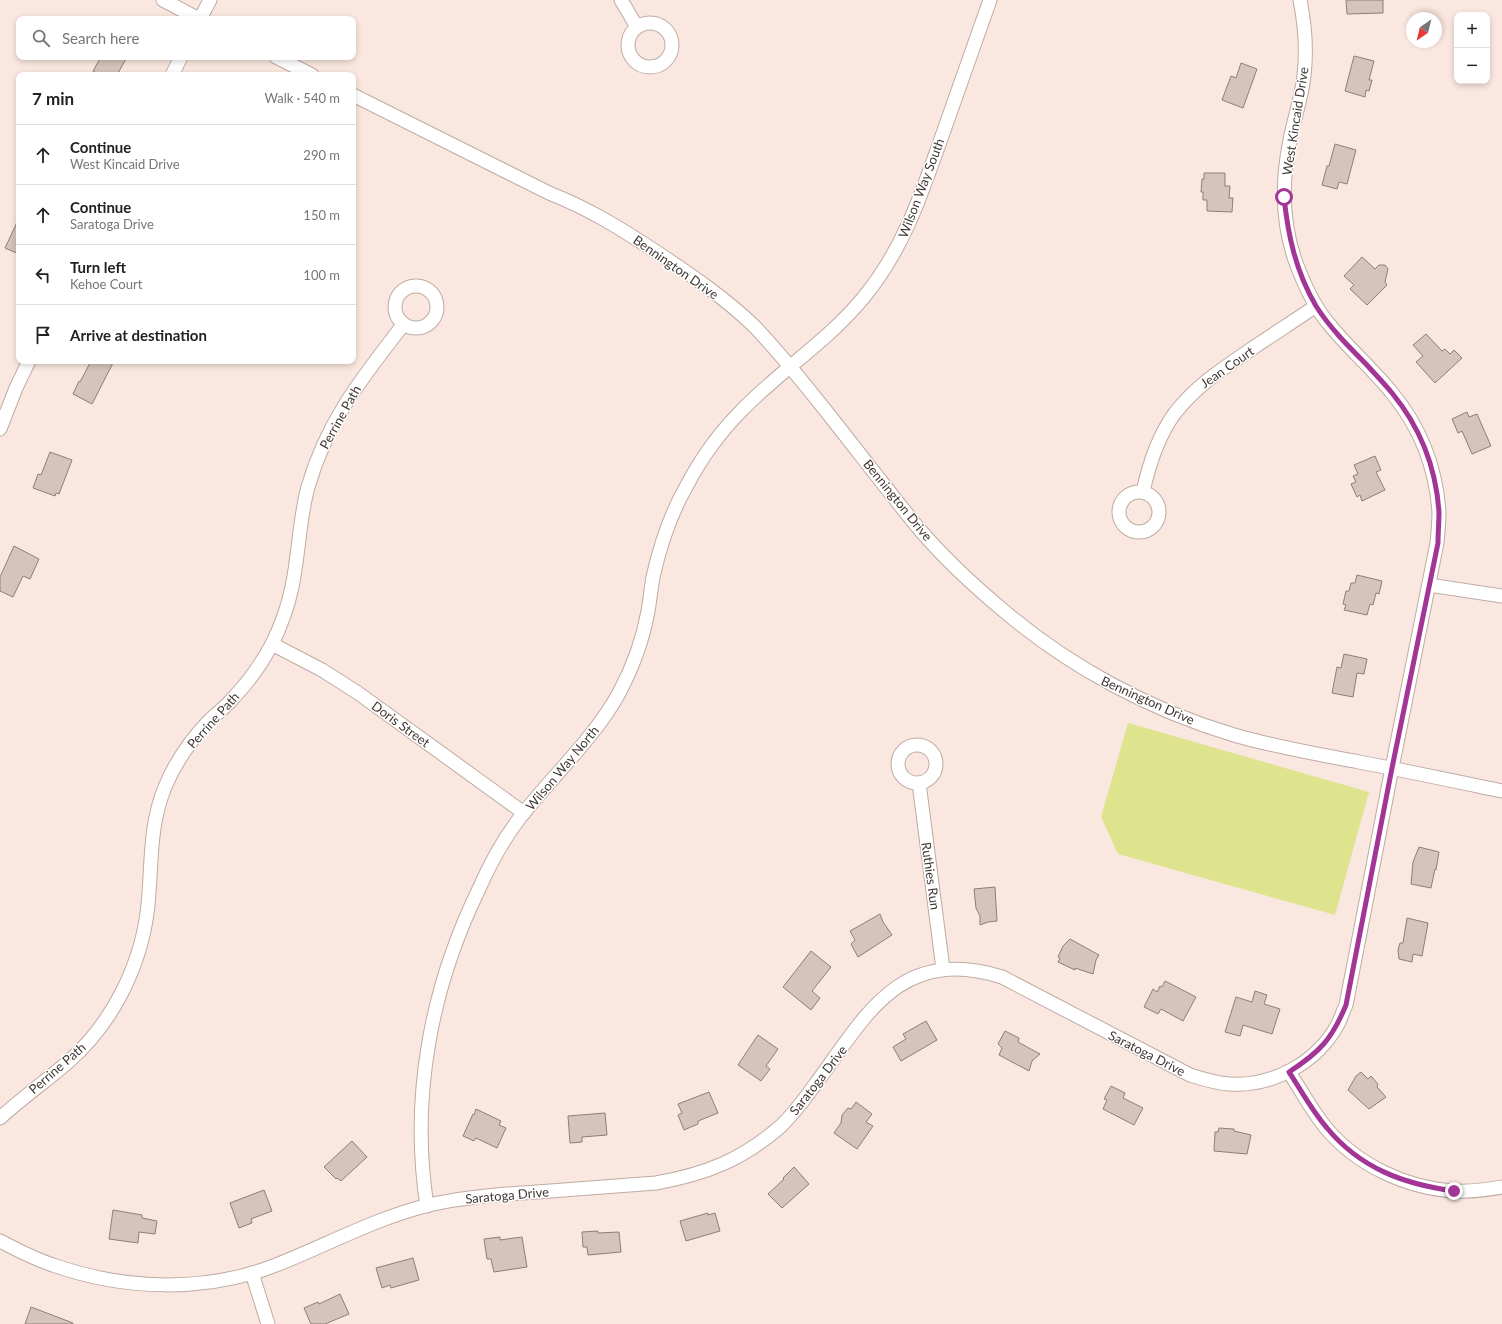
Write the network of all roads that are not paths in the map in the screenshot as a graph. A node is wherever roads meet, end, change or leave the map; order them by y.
1 (163, 0) edge
2 (210, 0) edge
3 (621, 0) edge
4 (990, 0) edge
5 (1300, 0) edge
6 (194, 16) edge
7 (202, 16) edge
8 (637, 27) dead end
9 (180, 60) edge
10 (282, 60) edge
11 (174, 72) edge
12 (306, 72) edge
13 (356, 96) edge
14 (1316, 306) junction
15 (403, 325) dead end
16 (28, 364) edge
17 (791, 367) junction
18 (0, 429) edge
19 (1143, 492) dead end
20 (1429, 585) junction
21 (1502, 596) edge
22 (272, 644) junction
23 (1392, 768) junction
24 (919, 783) dead end
25 (1502, 791) edge
26 (524, 813) junction
27 (943, 969) junction
28 (1289, 1072) junction
29 (0, 1118) edge
30 (1502, 1187) edge
31 (426, 1206) junction
32 (0, 1241) edge
33 (252, 1273) junction
34 (268, 1324) edge

1 - 6 street
2 - 7 street
3 - 8 street
4 - 17 street, Wilson Way South
5 - 14 street, West Kincaid Drive
9 - 11 street
10 - 12 street
13 - 17 street, Bennington Drive
14 - 19 street, Jean Court
14 - 20 street, West Kincaid Drive
15 - 22 street, Perrine Path
16 - 18 street
17 - 23 street, Bennington Drive
17 - 26 street, Wilson Way North
20 - 21 street
20 - 23 street, West Kincaid Drive
22 - 26 street, Doris Street
22 - 29 street, Perrine Path
23 - 25 street, Bennington Drive
23 - 28 street, Saratoga Drive
24 - 27 street, Ruthies Run
26 - 31 street, Wilson Way North
27 - 28 street, Saratoga Drive
27 - 31 street, Saratoga Drive
28 - 30 street
31 - 33 street, Saratoga Drive
32 - 33 street, Saratoga Drive
33 - 34 street

